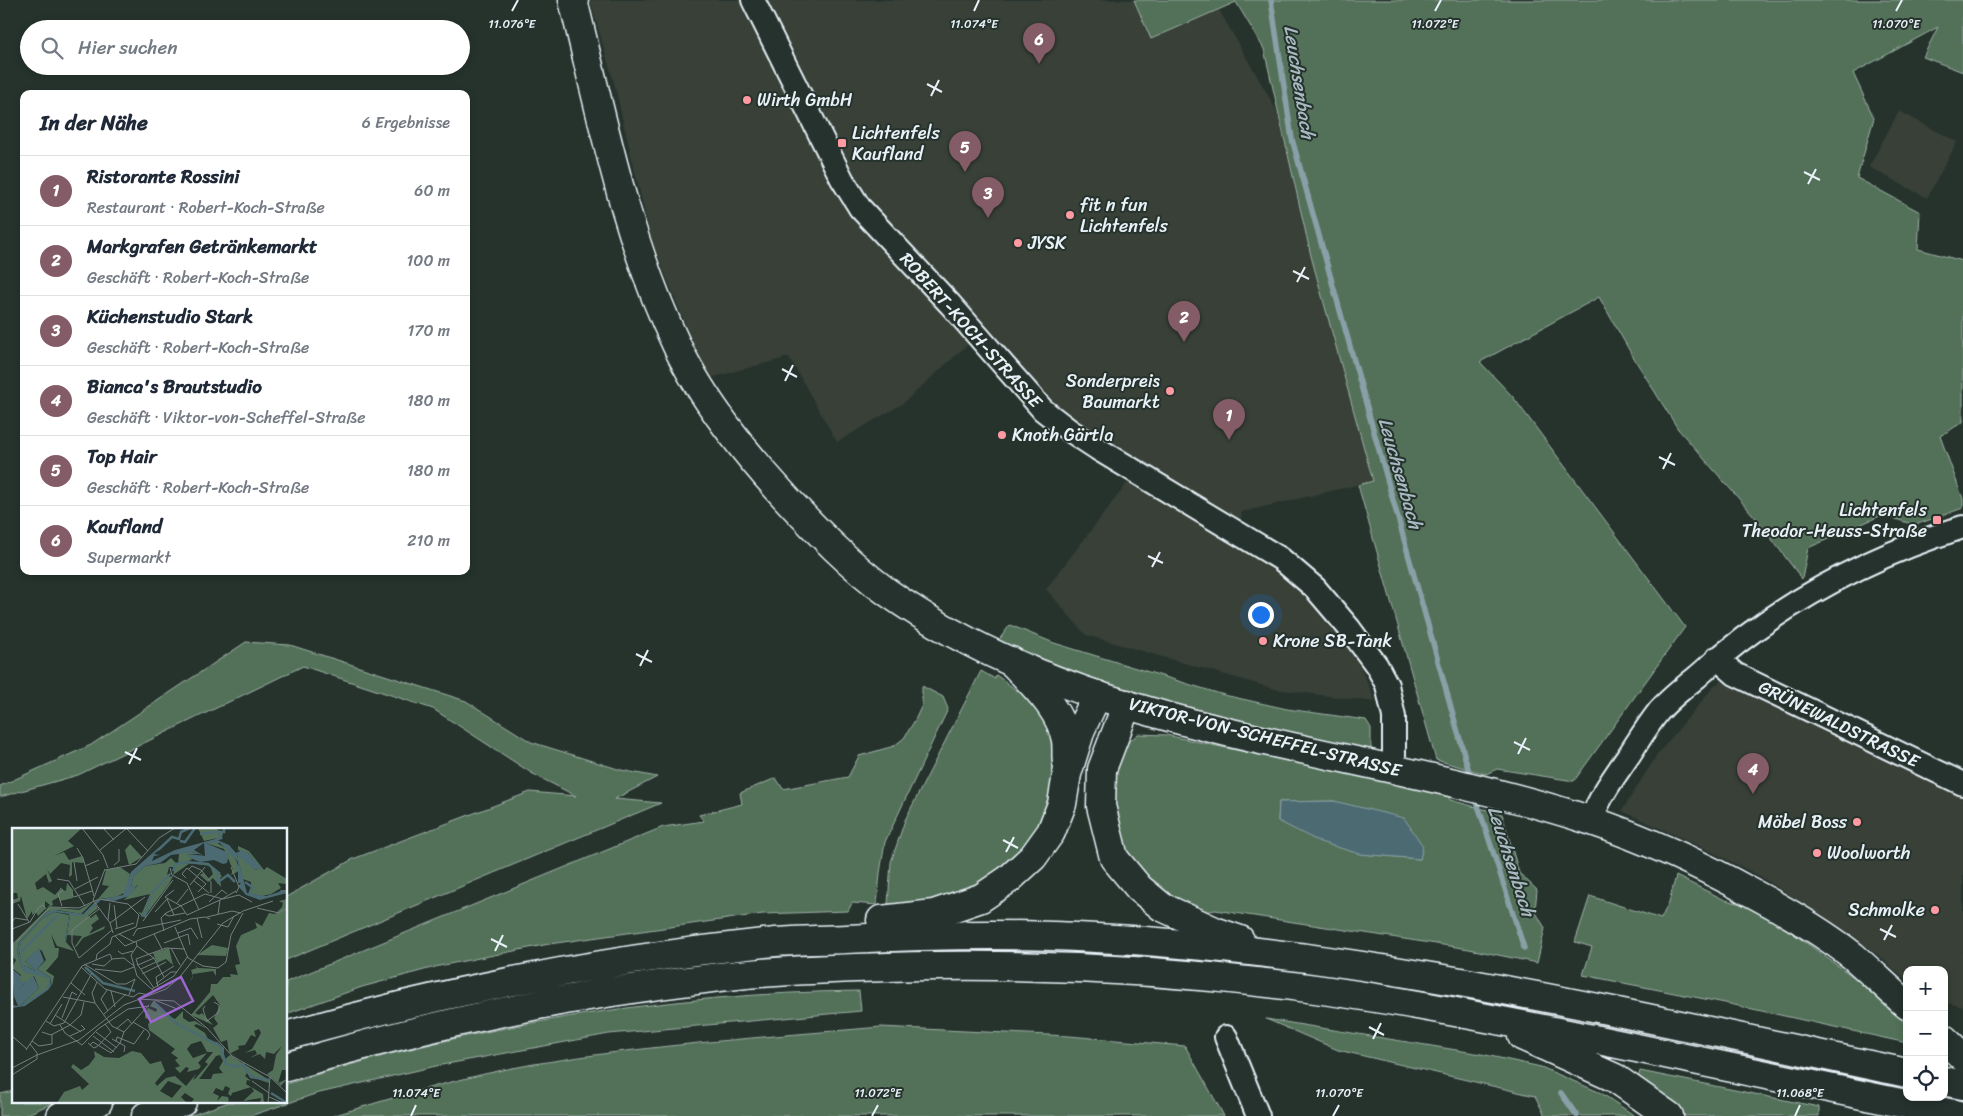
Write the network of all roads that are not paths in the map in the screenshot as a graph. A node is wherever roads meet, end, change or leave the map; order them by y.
1 (573, 0) edge
2 (753, 0) edge
3 (1963, 527) edge
4 (1717, 658) junction
5 (1011, 661) junction
6 (1097, 695) junction
7 (1127, 704) junction
8 (1394, 769) junction
9 (1067, 774) junction
10 (1963, 784) edge
11 (1591, 820) junction
12 (768, 943) junction
13 (1289, 956) junction
14 (1903, 1001) edge
15 (1472, 1014) junction
16 (288, 1035) edge
17 (1226, 1037) dead end
18 (1948, 1043) edge
19 (1963, 1057) edge
20 (288, 1066) edge
21 (1903, 1072) edge
22 (93, 1104) edge
23 (177, 1104) edge
24 (61, 1116) edge
25 (146, 1116) edge
26 (1258, 1116) edge
27 (1669, 1116) edge
28 (1963, 1116) edge

1 - 5 main road, VIKTOR-VON-SCHEFFEL-STRASSE
2 - 8 street, ROBERT-KOCH-STRASSE
3 - 4 street
4 - 10 street, GRÜNEWALDSTRASSE
4 - 11 street
5 - 6 main road, VIKTOR-VON-SCHEFFEL-STRASSE
5 - 9 main road
6 - 7 main road, VIKTOR-VON-SCHEFFEL-STRASSE
6 - 9 main road
7 - 8 main road, VIKTOR-VON-SCHEFFEL-STRASSE
7 - 13 main road
8 - 11 main road, VIKTOR-VON-SCHEFFEL-STRASSE
9 - 12 main road
11 - 14 main road, VIKTOR-VON-SCHEFFEL-STRASSE
12 - 13 main road
12 - 16 main road
13 - 21 main road
15 - 20 main road
15 - 27 main road
15 - 28 main road
17 - 26 street
18 - 19 main road
22 - 24 main road
23 - 25 main road

